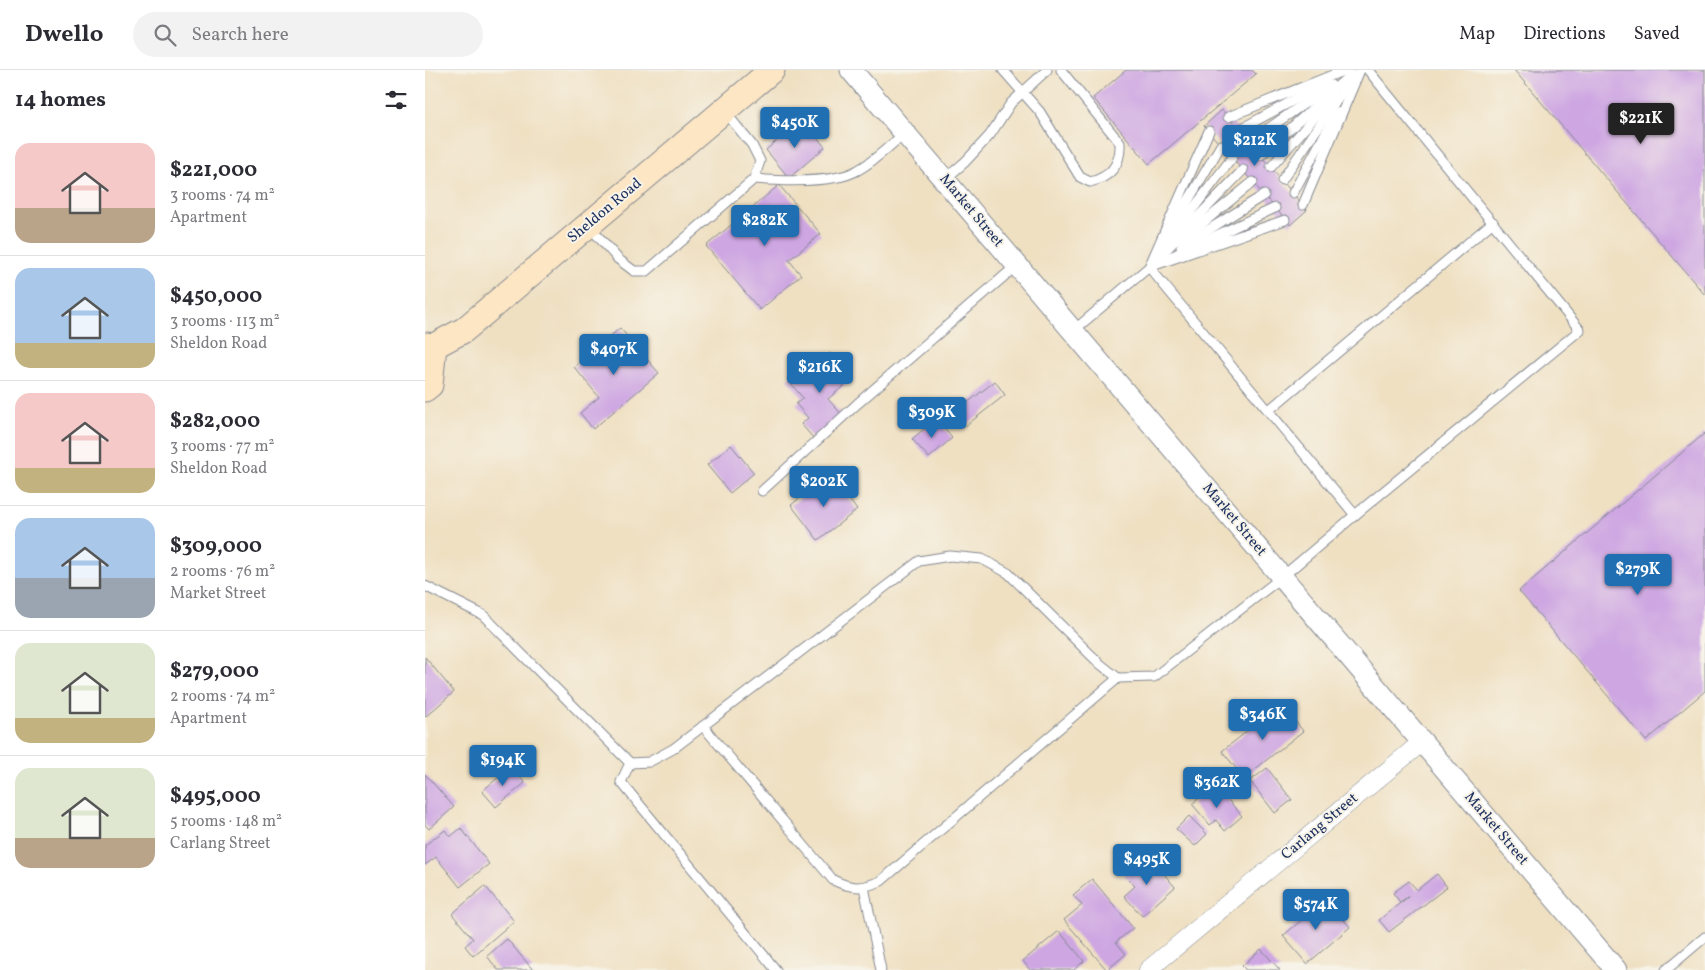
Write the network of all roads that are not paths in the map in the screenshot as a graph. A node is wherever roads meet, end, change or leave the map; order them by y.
1 (772, 70) edge
2 (851, 70) edge
3 (1003, 70) edge
4 (1047, 70) edge
5 (1061, 70) edge
6 (1345, 70) edge
7 (1356, 70) edge
8 (1368, 70) edge
9 (1022, 92) junction
10 (724, 110) junction
11 (1228, 117) dead end
12 (1239, 130) dead end
13 (1209, 131) dead end
14 (905, 133) junction
15 (1249, 142) dead end
16 (1221, 145) dead end
17 (1261, 155) dead end
18 (1232, 158) dead end
19 (1271, 167) dead end
20 (1243, 170) dead end
21 (754, 179) junction
22 (944, 180) junction
23 (1281, 180) dead end
24 (1253, 182) dead end
25 (1293, 193) dead end
26 (1264, 195) dead end
27 (1303, 205) dead end
28 (1275, 208) dead end
29 (1285, 220) dead end
30 (1493, 222) junction
31 (589, 226) junction
32 (1017, 265) junction
33 (1149, 267) junction
34 (1073, 331) junction
35 (428, 343) edge
36 (425, 389) edge
37 (1269, 410) junction
38 (762, 491) dead end
39 (1355, 515) junction
40 (1282, 577) junction
41 (425, 586) edge
42 (1118, 678) junction
43 (703, 726) junction
44 (1422, 742) junction
45 (630, 763) junction
46 (864, 887) junction
47 (1705, 937) edge
48 (776, 970) edge
49 (881, 970) edge
50 (1148, 970) edge
51 (1616, 970) edge
52 (1666, 970) edge

1 - 10 main road, Sheldon Road
2 - 14 street, Market Street
3 - 9 lane
4 - 9 lane
5 - 9 lane
6 - 11 lane
7 - 12 lane
7 - 15 lane
7 - 17 lane
7 - 19 lane
7 - 23 lane
7 - 25 lane
7 - 27 lane
8 - 30 lane
9 - 22 lane
10 - 21 lane
10 - 31 main road, Sheldon Road
13 - 33 lane
14 - 21 lane
14 - 22 street, Market Street
16 - 33 lane
18 - 33 lane
20 - 33 lane
21 - 31 lane
22 - 32 street, Market Street
24 - 33 lane
26 - 33 lane
28 - 33 lane
29 - 33 lane
30 - 37 lane
30 - 39 lane
31 - 35 main road, Sheldon Road
32 - 34 street, Market Street
32 - 38 lane
33 - 34 lane
33 - 37 lane
34 - 40 street, Market Street
35 - 36 main road, Sheldon Road
37 - 39 lane
39 - 40 lane
40 - 42 lane
40 - 44 street, Market Street
41 - 45 lane
42 - 43 lane
42 - 46 lane
43 - 45 lane
43 - 46 lane
44 - 50 street, Carlang Street
44 - 51 street, Market Street
45 - 48 lane
46 - 49 lane
47 - 52 lane

